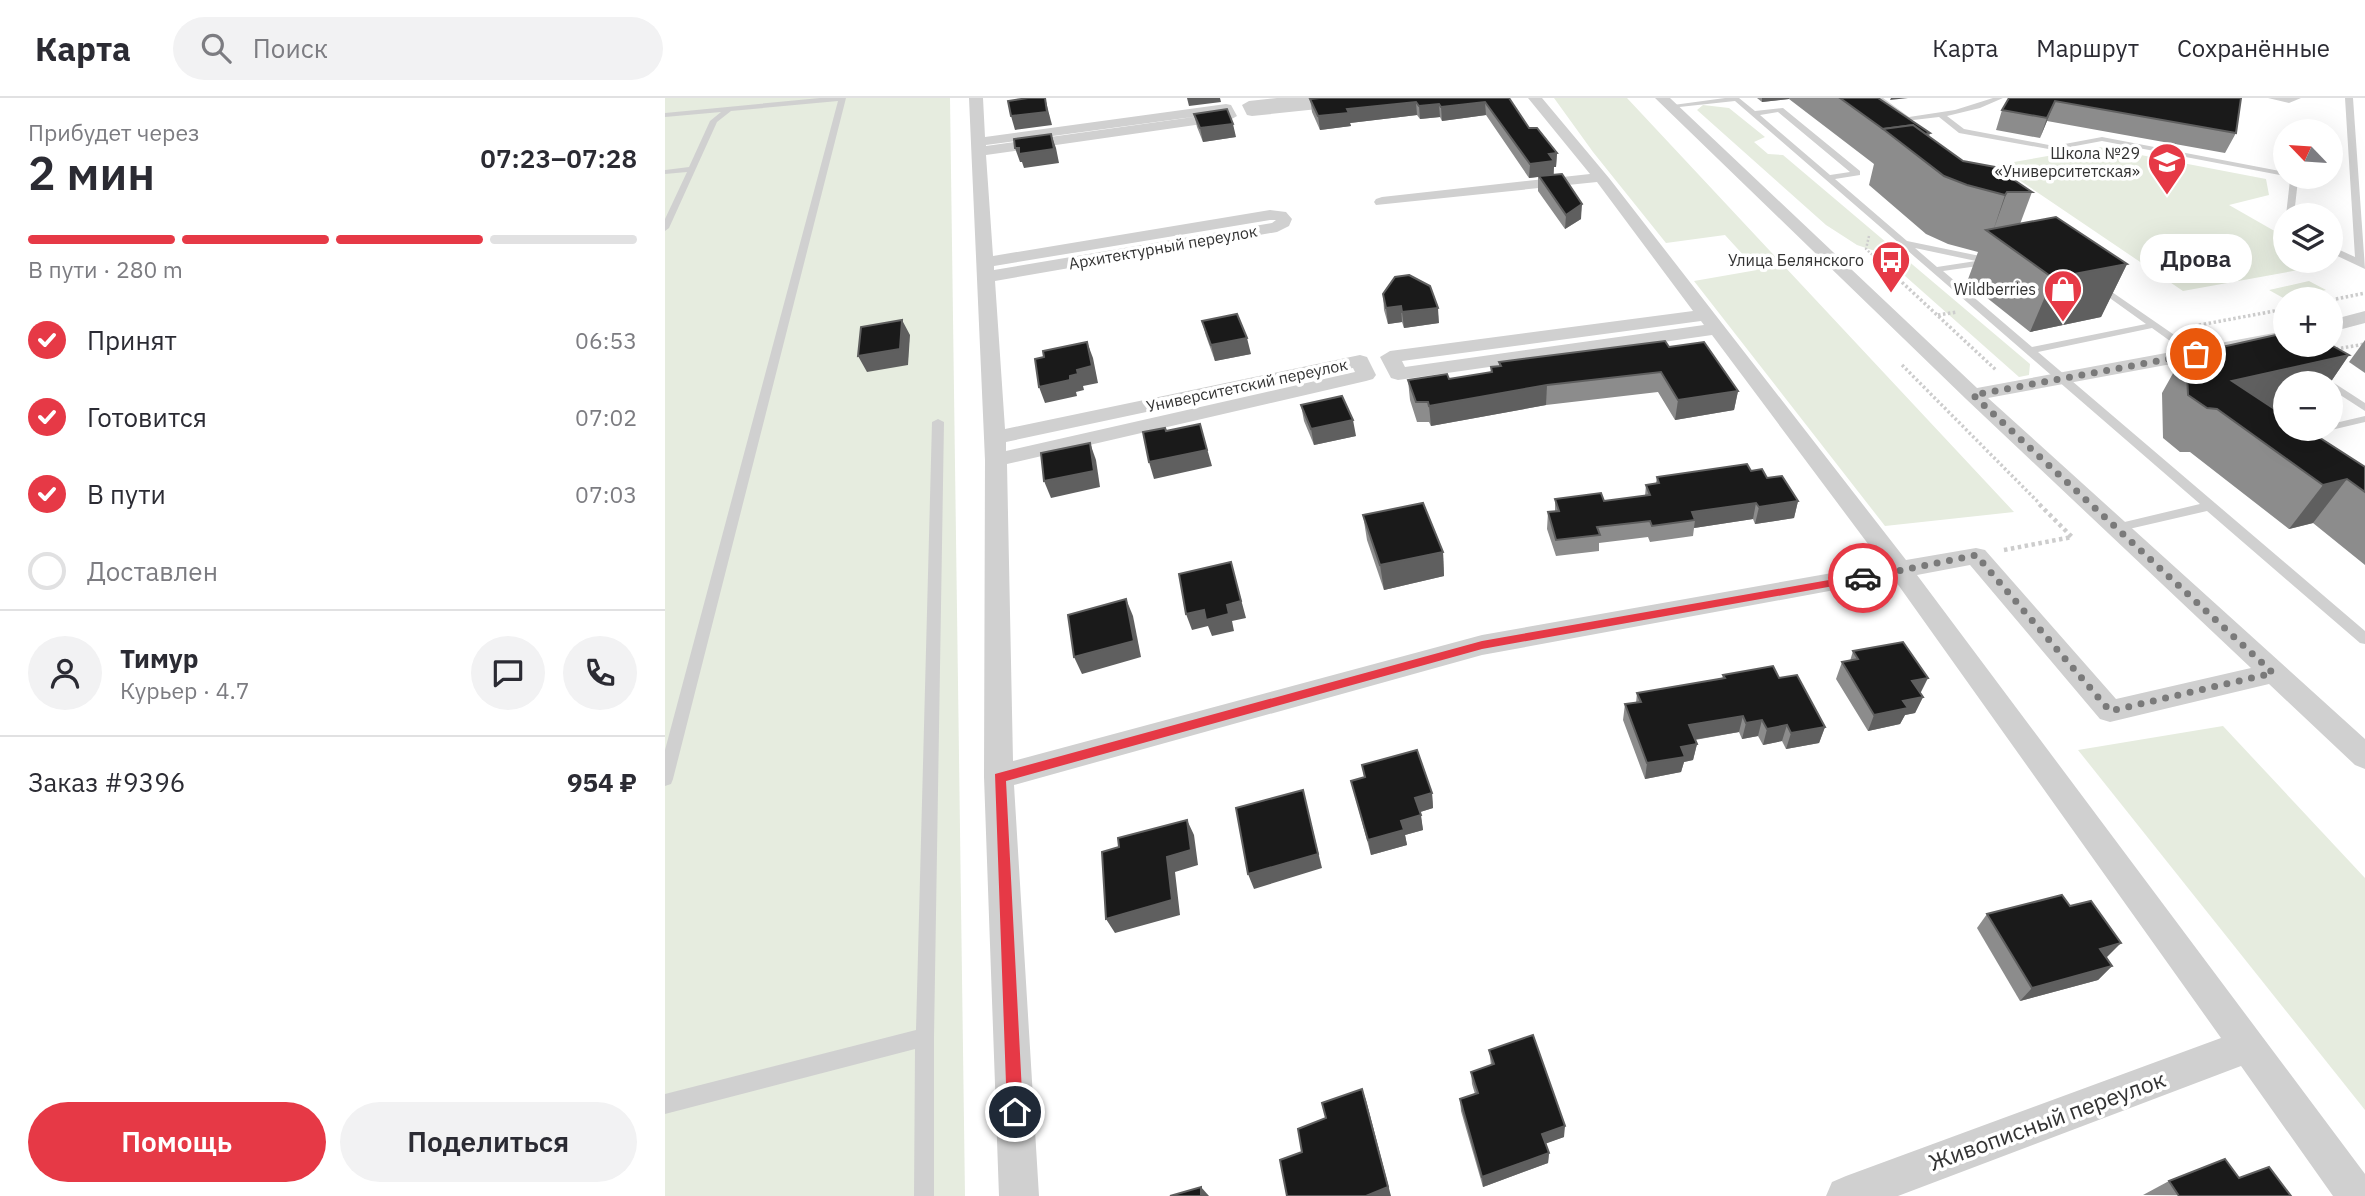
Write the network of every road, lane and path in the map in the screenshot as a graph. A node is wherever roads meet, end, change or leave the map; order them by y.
1 (761, 98) edge
2 (975, 98) edge
3 (1314, 98) edge
4 (1385, 98) edge
5 (1535, 98) edge
6 (1735, 98) edge
7 (1878, 98) edge
8 (1999, 98) edge
9 (2272, 98) edge
10 (2297, 98) edge
11 (2349, 98) edge
12 (1666, 102) edge
13 (729, 110) junction
14 (1753, 114) junction
15 (665, 115) edge
16 (1941, 116) junction
17 (977, 147) junction
18 (692, 169) junction
19 (665, 172) edge
20 (2273, 172) edge
21 (1600, 177) junction
22 (1827, 178) junction
23 (1382, 202) dead end
24 (1873, 219) junction
25 (665, 228) edge
26 (1899, 242) junction
27 (2343, 255) edge
28 (2001, 259) edge
29 (1989, 261) junction
30 (2363, 264) edge
31 (984, 270) junction
32 (1934, 271) junction
33 (2091, 280) edge
34 (2365, 293) edge
35 (2343, 298) edge
36 (2273, 311) edge
37 (2365, 317) edge
38 (1711, 322) junction
39 (2343, 323) edge
40 (2154, 325) junction
41 (2164, 332) junction
42 (2273, 344) edge
43 (2029, 351) junction
44 (2196, 354) junction
45 (1902, 365) dead end
46 (2061, 377) junction
47 (2014, 387) junction
48 (2343, 392) edge
49 (1973, 395) junction
50 (2365, 408) edge
51 (2365, 419) edge
52 (938, 422) dead end
53 (2343, 424) edge
54 (995, 449) junction
55 (2210, 506) junction
56 (2116, 528) junction
57 (1976, 555) junction
58 (1901, 571) junction
59 (2365, 639) edge
60 (2273, 673) junction
61 (2365, 757) edge
62 (999, 777) junction
63 (665, 779) edge
64 (925, 1037) junction
65 (2248, 1046) junction
66 (665, 1104) edge
67 (924, 1196) edge
68 (1019, 1196) edge
69 (1846, 1196) edge
70 (2357, 1196) edge

1 - 13 lane
2 - 17 street
3 - 4 street
5 - 21 street
6 - 12 lane
6 - 14 lane
7 - 16 lane
8 - 16 lane
9 - 10 lane
11 - 30 lane
12 - 49 street
13 - 15 lane
13 - 18 lane
13 - 63 lane
14 - 22 lane
14 - 22 lane
16 - 20 lane
17 - 17 street
17 - 31 street
18 - 19 lane
18 - 25 lane
21 - 23 street
21 - 38 street
22 - 24 lane
24 - 26 lane
24 - 47 path
26 - 29 lane
26 - 32 lane
27 - 30 lane
28 - 29 lane
29 - 32 lane
31 - 31 street, Архитектурный переулок
31 - 54 street
32 - 43 lane
33 - 40 lane
34 - 35 path
36 - 41 path
37 - 39 street
38 - 38 street
38 - 58 street
40 - 41 lane
40 - 43 lane
41 - 44 lane
42 - 44 street
43 - 46 lane
44 - 46 street
45 - 57 path
46 - 47 street
46 - 55 lane
47 - 49 street
48 - 50 lane
49 - 56 street
51 - 53 lane
52 - 64 lane
54 - 54 street, Университетский переулок
54 - 62 street
55 - 56 lane
55 - 59 lane
56 - 60 street
57 - 58 street
57 - 60 street
58 - 62 street
58 - 65 street
60 - 61 street
62 - 68 street
64 - 66 lane
64 - 67 lane
65 - 69 street, Живописный переулок
65 - 70 street

